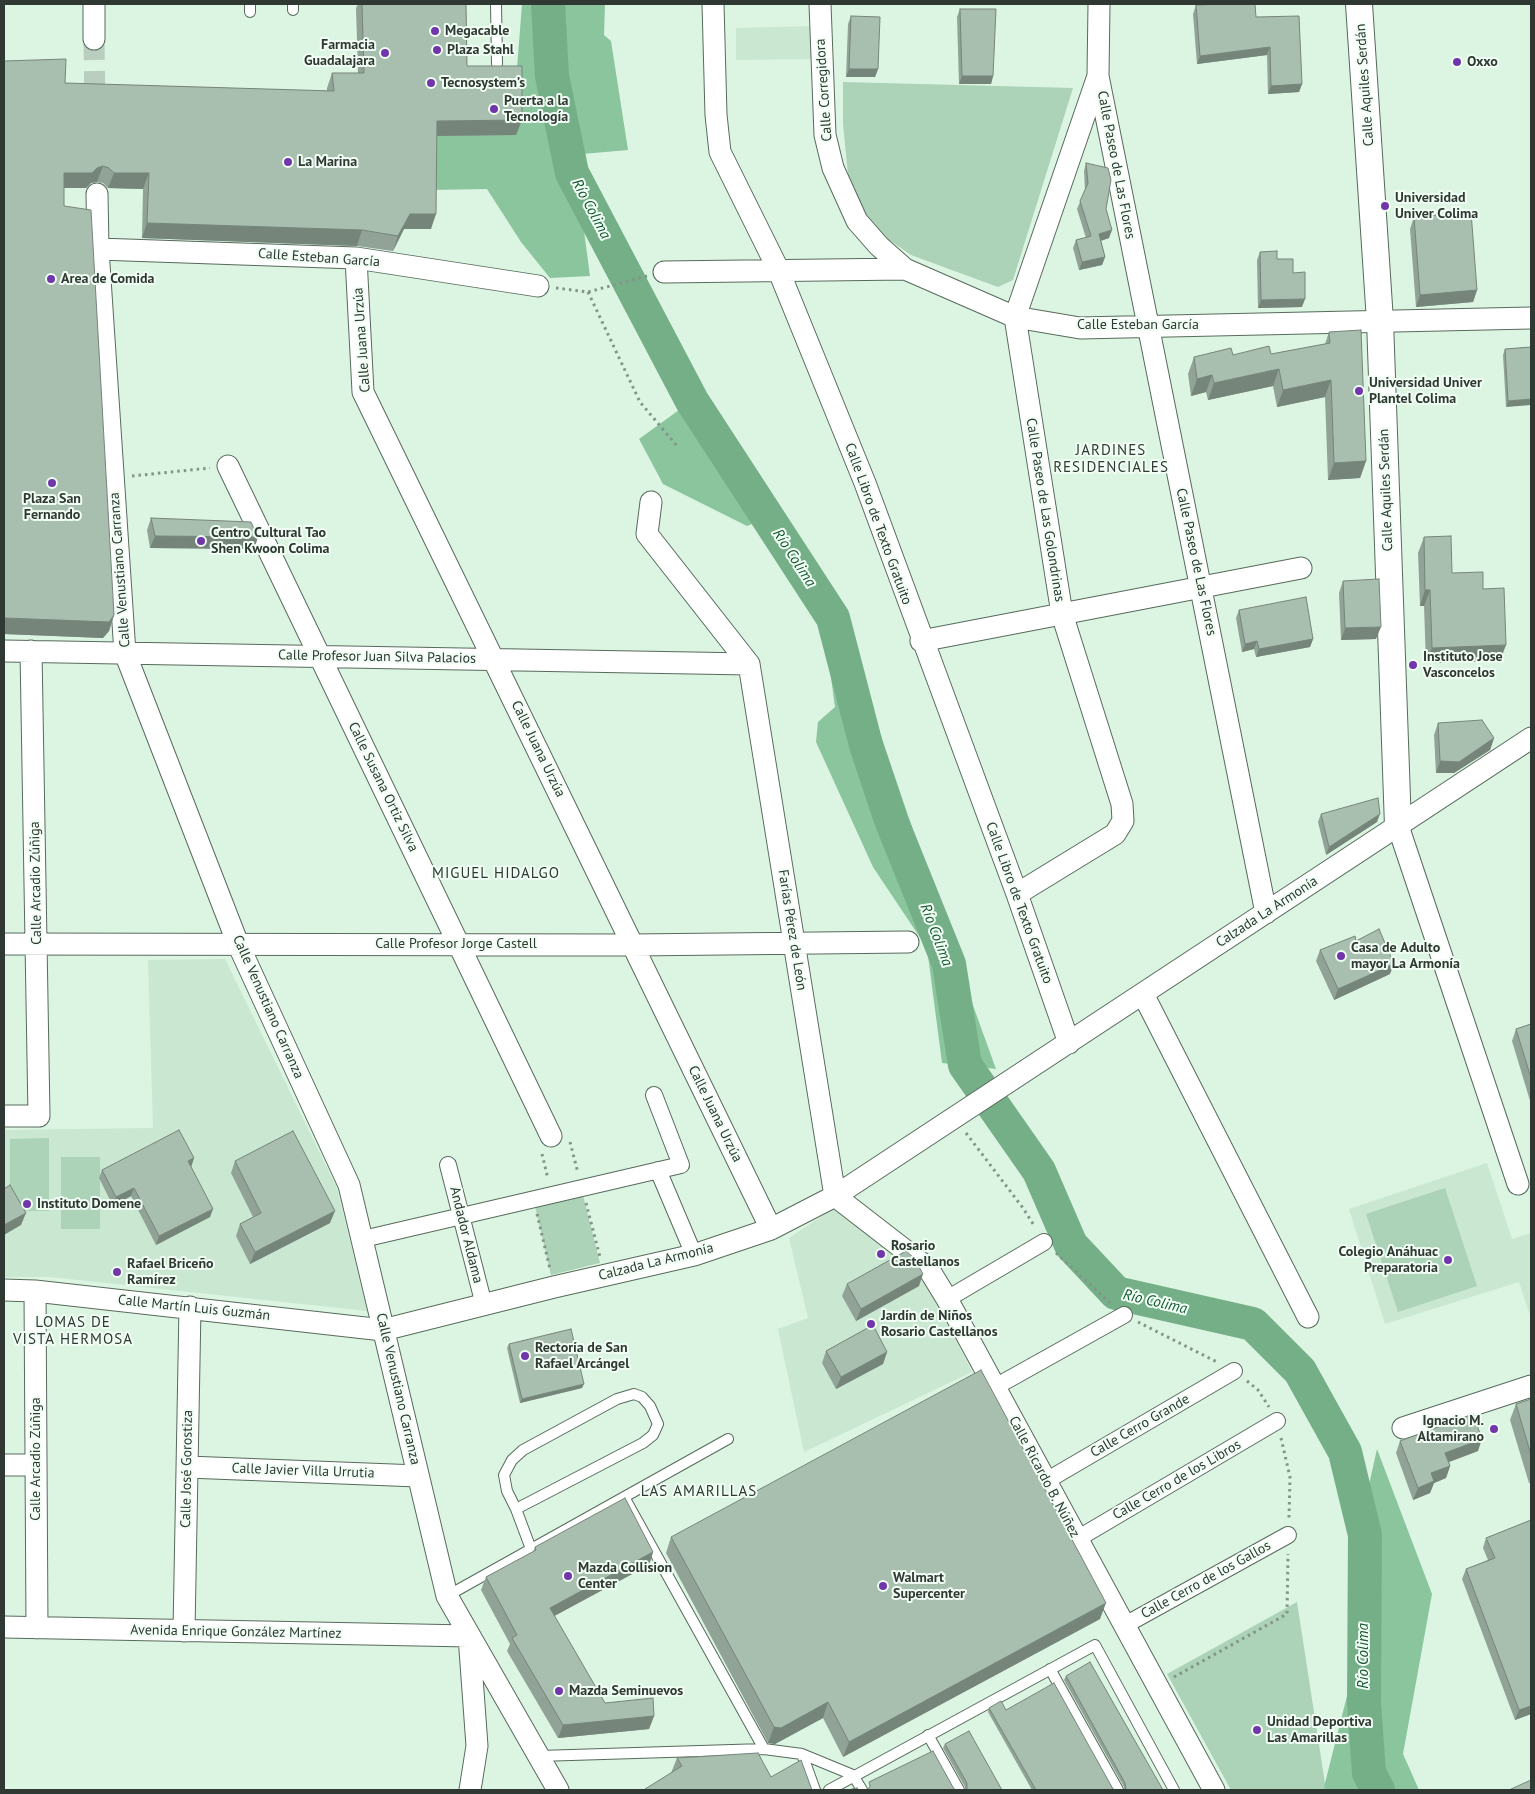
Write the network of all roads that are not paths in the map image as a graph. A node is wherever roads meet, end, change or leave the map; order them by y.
1 (94, 4) edge
2 (496, 4) edge
3 (713, 4) edge
4 (820, 4) edge
5 (1099, 4) edge
6 (1359, 4) edge
7 (94, 39) tunnel mouth
8 (497, 64) edge
9 (1098, 76) junction
10 (97, 194) dead end
11 (98, 249) junction
12 (356, 258) junction
13 (778, 270) junction
14 (905, 270) junction
15 (664, 272) road end
16 (538, 286) road end
17 (1015, 317) junction
18 (1531, 318) edge
19 (1380, 321) junction
20 (1147, 326) junction
21 (228, 466) road end
22 (651, 502) dead end
23 (1301, 568) dead end
24 (1201, 587) junction
25 (1062, 614) junction
26 (921, 641) junction
27 (4, 651) edge
28 (31, 651) junction
29 (125, 653) junction
30 (321, 656) junction
31 (494, 660) junction
32 (749, 664) junction
33 (1531, 738) edge
34 (1398, 826) junction
35 (1017, 894) junction
36 (1266, 913) junction
37 (908, 942) dead end
38 (794, 943) junction
39 (4, 944) edge
40 (37, 944) junction
41 (238, 944) junction
42 (458, 944) junction
43 (632, 945) junction
44 (1143, 994) junction
45 (1069, 1043) junction
46 (654, 1095) dead end
47 (4, 1116) edge
48 (551, 1136) dead end
49 (448, 1166) dead end
50 (658, 1170) junction
51 (1518, 1184) dead end
52 (835, 1196) junction
53 (461, 1216) junction
54 (771, 1228) junction
55 (363, 1239) junction
56 (1044, 1242) road end
57 (694, 1255) junction
58 (4, 1290) edge
59 (35, 1291) junction
60 (947, 1299) junction
61 (484, 1305) junction
62 (190, 1307) junction
63 (1124, 1315) road end
64 (1308, 1317) dead end
65 (383, 1330) junction
66 (1234, 1371) road end
67 (1531, 1386) edge
68 (995, 1387) junction
69 (1278, 1421) road end
70 (1403, 1428) dead end
71 (728, 1440) dead end
72 (4, 1464) edge
73 (36, 1465) junction
74 (187, 1467) junction
75 (418, 1476) junction
76 (1046, 1481) junction
77 (624, 1497) junction
78 (516, 1509) junction
79 (1288, 1535) road end
80 (1077, 1538) junction
81 (531, 1549) junction
82 (447, 1596) junction
83 (1125, 1625) junction
84 (4, 1627) edge
85 (37, 1628) junction
86 (184, 1631) junction
87 (469, 1636) junction
88 (1050, 1669) junction
89 (928, 1735) junction
90 (764, 1749) junction
91 (802, 1754) junction
92 (539, 1756) junction
93 (854, 1775) junction
94 (470, 1790) edge
95 (558, 1790) edge
96 (815, 1790) edge
97 (829, 1790) edge
98 (862, 1790) edge
99 (959, 1790) edge
100 (1118, 1790) edge
101 (1174, 1790) edge
102 (1214, 1790) edge

1 - 7 street
2 - 8 lane
3 - 13 street, Calle Libro de Texto Gratuito
4 - 14 street, Calle Corregidora
5 - 9 street, Calle Paseo de Las Flores
6 - 19 street, Calle Aquiles Serdán
9 - 17 street, Calle Paseo de Las Golondrinas
9 - 20 street, Calle Paseo de Las Flores
10 - 11 street, Calle Venustiano Carranza
11 - 12 street, Calle Esteban García
11 - 29 street, Calle Venustiano Carranza
12 - 16 street, Calle Esteban García
12 - 31 street, Calle Juana Urzúa
13 - 14 street, Calle Esteban García
13 - 15 street, Calle Esteban García
13 - 26 street, Calle Libro de Texto Gratuito
14 - 17 street, Calle Esteban García
17 - 20 street, Calle Esteban García
17 - 25 street, Calle Paseo de Las Golondrinas
18 - 19 street, Calle Esteban García
19 - 20 street, Calle Esteban García
19 - 34 street, Calle Aquiles Serdán
20 - 24 street, Calle Paseo de Las Flores
21 - 30 street, Calle Susana Ortiz Silva
22 - 32 street
23 - 24 street
24 - 25 street
24 - 36 street, Calle Paseo de Las Flores
25 - 26 street
25 - 35 street, Calle Paseo de Las Golondrinas
26 - 35 street, Calle Libro de Texto Gratuito
27 - 28 street, Calle Profesor Juan Silva Palacios
28 - 29 street, Calle Profesor Juan Silva Palacios
28 - 40 street, Calle Arcadio Zúñiga
29 - 30 street, Calle Profesor Juan Silva Palacios
29 - 41 street, Calle Venustiano Carranza
30 - 31 street, Calle Profesor Juan Silva Palacios
30 - 42 street, Calle Susana Ortiz Silva
31 - 32 street, Calle Profesor Juan Silva Palacios
31 - 43 street, Calle Juana Urzúa
32 - 38 street, Farías Pérez de León
33 - 34 street, Calzada La Armonía
34 - 36 street, Calzada La Armonía
34 - 51 street
35 - 45 street, Calle Libro de Texto Gratuito
36 - 44 street, Calzada La Armonía
37 - 38 street, Calle Profesor Jorge Castell
38 - 43 street, Calle Profesor Jorge Castell
38 - 52 street, Farías Pérez de León
39 - 40 street, Calle Profesor Jorge Castell
40 - 41 street, Calle Profesor Jorge Castell
40 - 47 street, Calle Arcadio Zúñiga
41 - 42 street, Calle Profesor Jorge Castell
41 - 55 street, Calle Venustiano Carranza
42 - 43 street, Calle Profesor Jorge Castell
42 - 48 street, Calle Susana Ortiz Silva
43 - 54 street, Calle Juana Urzúa
44 - 45 street, Calzada La Armonía
44 - 64 street
45 - 52 street, Calzada La Armonía
46 - 50 street
49 - 53 street, Andador Aldama
50 - 53 street
50 - 57 street
52 - 54 street, Calzada La Armonía
52 - 60 street, Calle Ricardo B. Núñez
53 - 55 street
53 - 61 street, Andador Aldama
54 - 57 street, Calzada La Armonía
55 - 65 street, Calle Venustiano Carranza
56 - 60 street
57 - 61 street, Calzada La Armonía
58 - 59 street, Calle Martín Luis Guzmán
59 - 62 street, Calle Martín Luis Guzmán
59 - 73 street, Calle Arcadio Zúñiga
60 - 68 street, Calle Ricardo B. Núñez
61 - 65 street, Calzada La Armonía
62 - 65 street, Calle Martín Luis Guzmán
62 - 74 street, Calle José Gorostiza
63 - 68 street
65 - 75 street, Calle Venustiano Carranza
66 - 76 street, Calle Cerro Grande
67 - 70 street
68 - 76 street, Calle Ricardo B. Núñez
69 - 80 street, Calle Cerro de los Libros
71 - 77 lane
72 - 73 street
73 - 85 street, Calle Arcadio Zúñiga
74 - 75 street, Calle Javier Villa Urrutia
74 - 86 street, Calle José Gorostiza
75 - 82 street, Calle Venustiano Carranza
76 - 80 street, Calle Ricardo B. Núñez
77 - 81 lane
77 - 90 lane
78 - 78 lane
78 - 81 lane
79 - 83 street, Calle Cerro de los Gallos
80 - 83 street, Calle Ricardo B. Núñez
81 - 82 lane
82 - 87 street, Calle Venustiano Carranza
83 - 102 street, Calle Ricardo B. Núñez
84 - 85 street, Avenida Enrique González Martínez
85 - 86 street, Avenida Enrique González Martínez
86 - 87 street, Avenida Enrique González Martínez
87 - 92 street, Calle Venustiano Carranza
87 - 94 street
88 - 89 lane
88 - 100 lane
88 - 101 lane
89 - 93 lane
89 - 99 lane
90 - 91 lane
90 - 92 lane
91 - 93 lane
91 - 96 lane
92 - 95 street, Calle Venustiano Carranza
93 - 97 lane
93 - 98 lane

